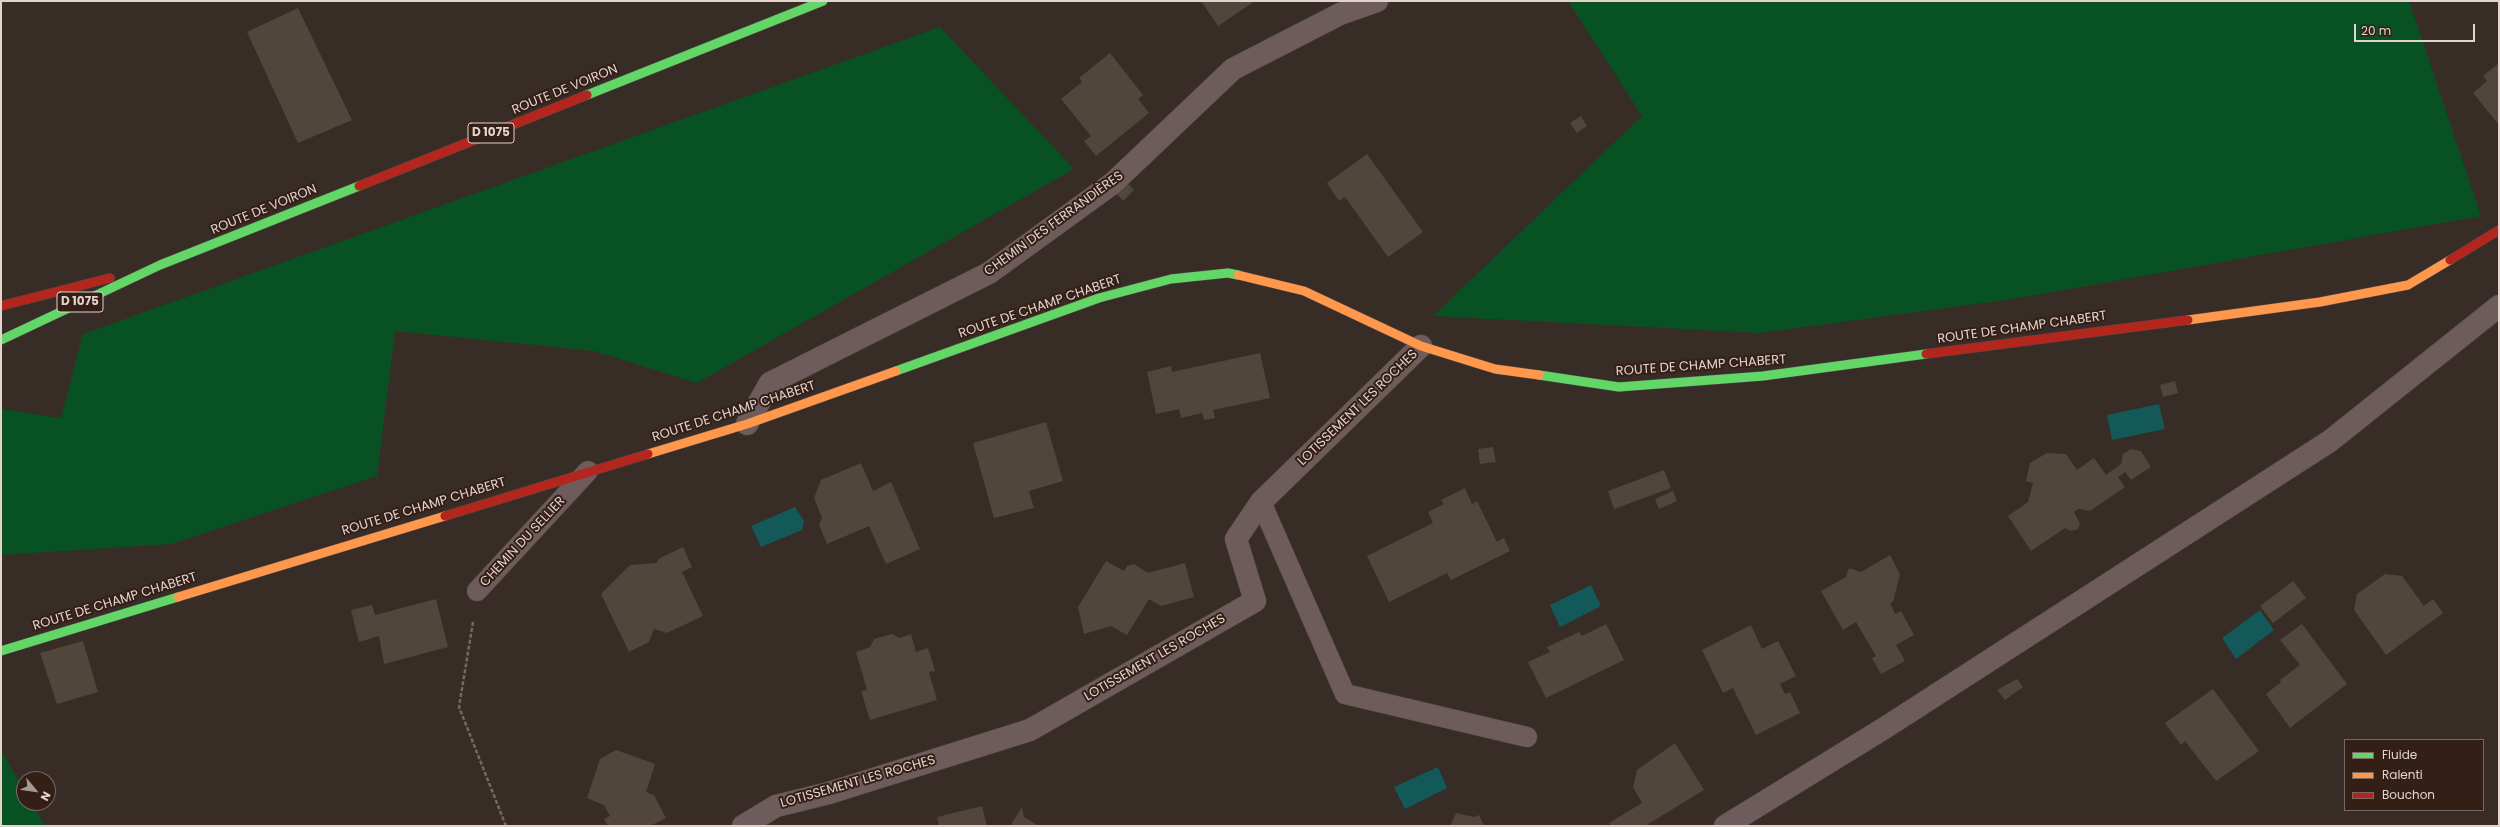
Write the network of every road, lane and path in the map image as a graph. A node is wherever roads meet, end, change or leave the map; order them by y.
1 (823, 1) edge
2 (1377, 1) edge
3 (2499, 230) edge
4 (160, 265) junction
5 (1, 306) edge
6 (2499, 306) edge
7 (1, 340) edge
8 (1421, 346) junction
9 (747, 424) junction
10 (588, 471) junction
11 (1261, 502) junction
12 (477, 591) joint
13 (1, 651) edge
14 (1527, 737) dead end
15 (506, 826) edge
16 (743, 826) edge
17 (1725, 826) edge

1 - 4 street, ROUTE DE VOIRON / D 1075
2 - 9 street, CHEMIN DES FERRANDIÈRES
3 - 8 street, ROUTE DE CHAMP CHABERT
4 - 5 street, ROUTE DE VOIRON / D 1075
4 - 7 street, ROUTE DE VOIRON / D 1075
6 - 17 street
8 - 9 street, ROUTE DE CHAMP CHABERT
8 - 11 street, LOTISSEMENT LES ROCHES
9 - 10 street, ROUTE DE CHAMP CHABERT
10 - 12 lane, CHEMIN DU SELLIER
10 - 13 street, ROUTE DE CHAMP CHABERT
11 - 14 lane
11 - 16 street, LOTISSEMENT LES ROCHES
12 - 15 path, CHEMIN DU SELLIER

